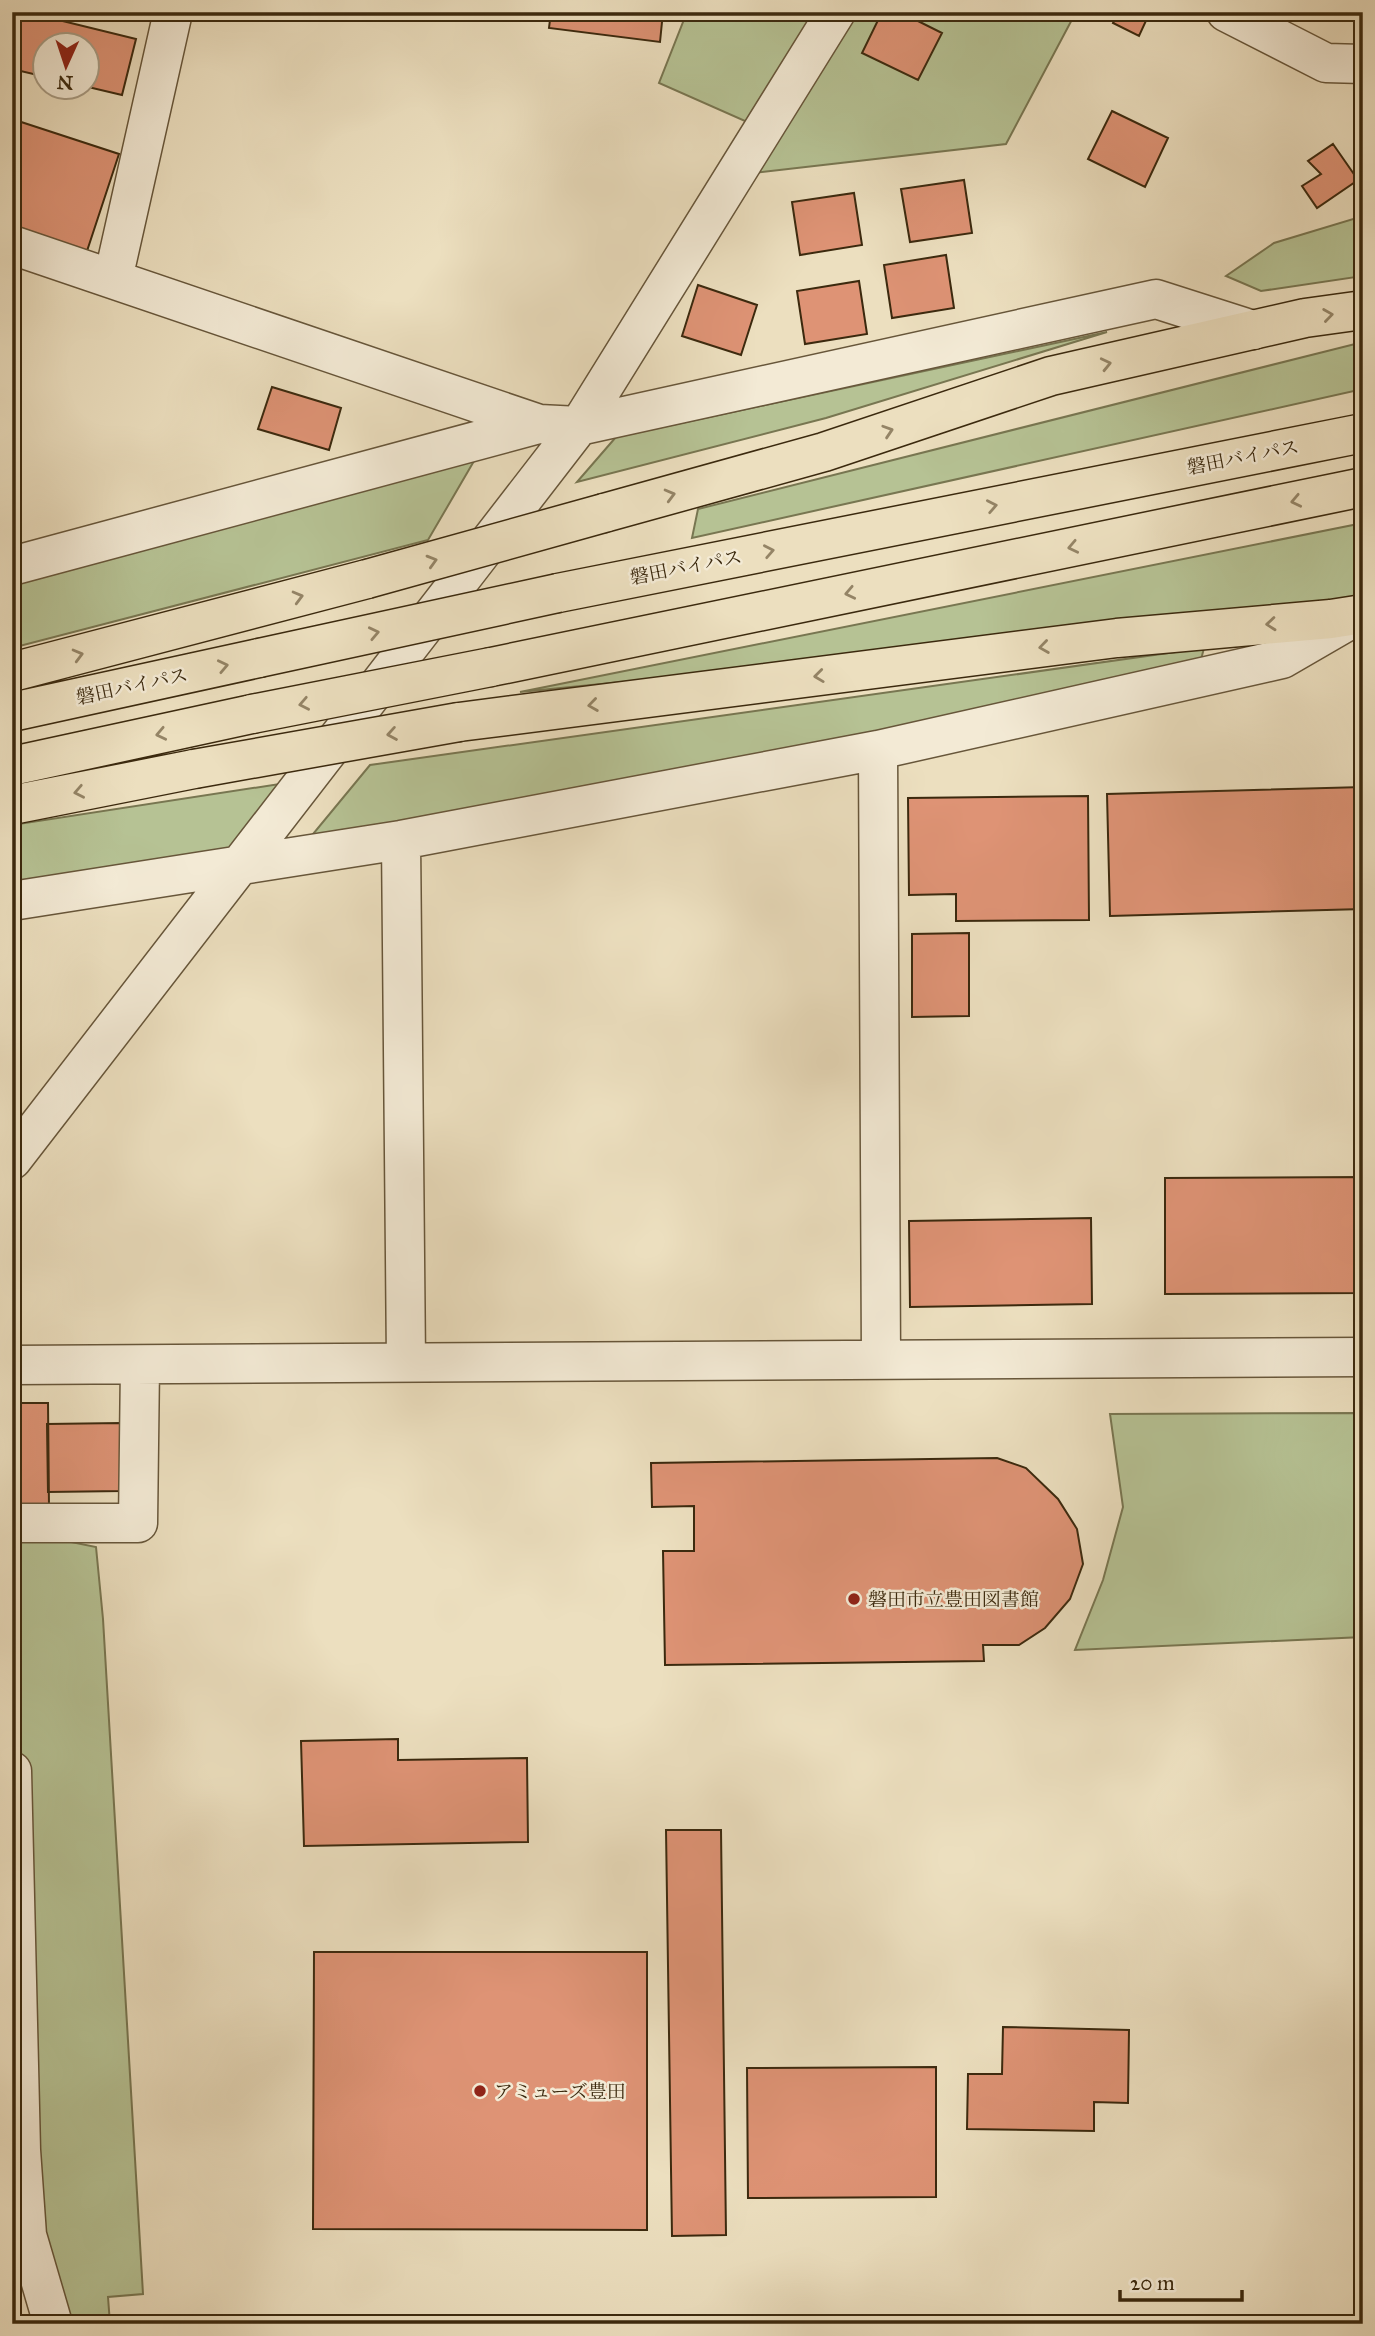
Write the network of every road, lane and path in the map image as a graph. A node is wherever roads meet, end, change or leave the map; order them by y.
1 (173, 12) edge
2 (836, 12) edge
3 (1226, 12) edge
4 (1363, 64) edge
5 (12, 245) edge
6 (113, 279) junction
7 (1363, 310) edge
8 (1253, 330) junction
9 (539, 424) junction
10 (579, 426) junction
11 (1363, 433) edge
12 (1363, 487) edge
13 (12, 566) edge
14 (1360, 615) edge
15 (12, 672) edge
16 (12, 712) edge
17 (878, 750) junction
18 (12, 766) edge
19 (12, 805) edge
20 (401, 840) junction
21 (243, 863) junction
22 (12, 901) edge
23 (12, 1160) edge
24 (1363, 1357) edge
25 (881, 1360) junction
26 (407, 1362) junction
27 (12, 1365) edge
28 (140, 1365) junction
29 (12, 1523) edge
30 (12, 1771) edge
31 (53, 2324) edge

1 - 6 street
2 - 10 street
3 - 4 street
5 - 6 street
6 - 9 street
8 -> 7 highway
8 - 10 street
15 -> 8 highway, bridge
9 - 10 street
9 - 13 street
10 - 21 street
16 -> 11 highway, 磐田バイパス, bridge
12 -> 18 highway, bridge
14 - 17 street
14 -> 19 highway, bridge
17 - 20 street
17 - 25 street
20 - 21 street
20 - 26 street
21 - 22 street
21 - 23 street
24 - 25 street
25 - 26 street
26 - 28 street
27 - 28 street
28 - 29 street
30 - 31 street

